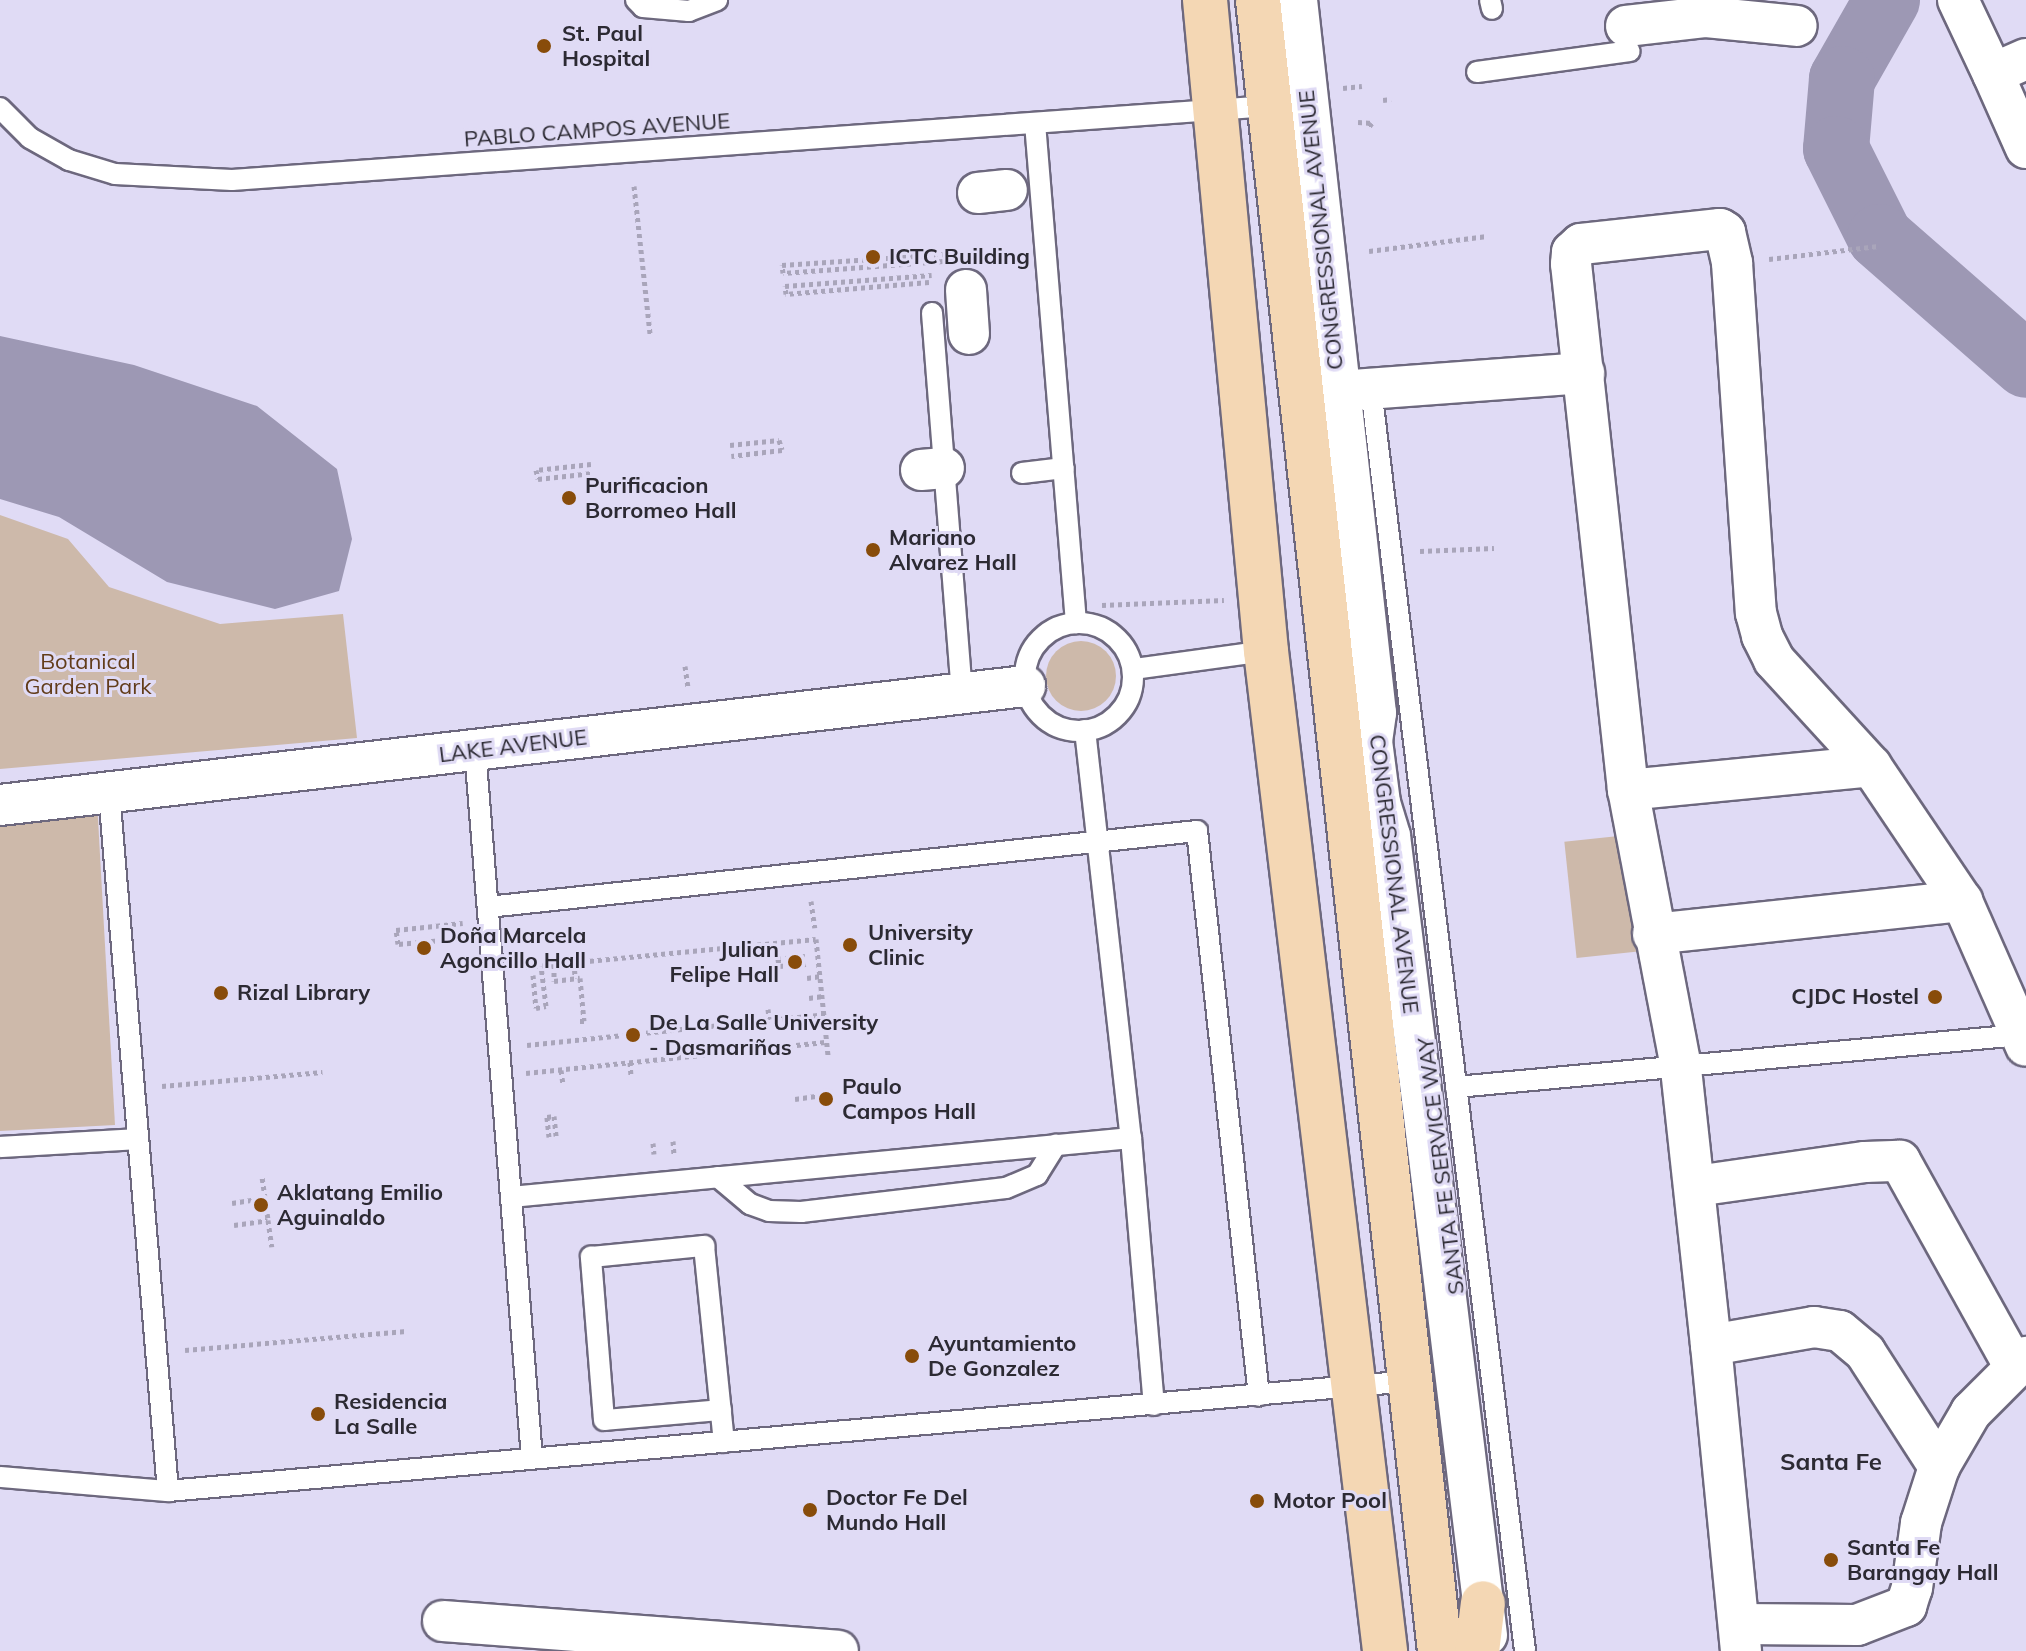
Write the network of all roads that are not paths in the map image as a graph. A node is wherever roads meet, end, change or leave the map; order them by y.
1 (636, 0) edge
2 (717, 0) edge
3 (1205, 0) edge
4 (1258, 0) edge
5 (1297, 0) edge
6 (1958, 0) edge
7 (1625, 26) edge
8 (1797, 26) dead end
9 (2010, 67) edge
10 (1477, 72) dead end
11 (1269, 106) junction
12 (0, 108) edge
13 (1216, 110) junction
14 (1035, 123) junction
15 (2026, 148) edge
16 (949, 272) road end
17 (932, 313) dead end
18 (969, 334) dead end
19 (1584, 373) junction
20 (1336, 392) junction
21 (1064, 468) junction
22 (1022, 473) dead end
23 (1076, 614) junction
24 (1266, 651) junction
25 (1134, 669) junction
26 (1025, 686) junction
27 (962, 694) junction
28 (1085, 730) junction
29 (475, 750) junction
30 (1871, 766) junction
31 (1628, 790) junction
32 (109, 793) junction
33 (0, 805) edge
34 (1099, 841) junction
35 (1962, 901) junction
36 (488, 907) junction
37 (1653, 934) junction
38 (2023, 1041) edge
39 (1681, 1067) junction
40 (1456, 1087) junction
41 (1131, 1138) junction
42 (138, 1139) junction
43 (1056, 1145) junction
44 (0, 1147) edge
45 (718, 1177) junction
46 (1696, 1186) junction
47 (511, 1197) junction
48 (1711, 1345) junction
49 (2020, 1361) edge
50 (1410, 1381) junction
51 (1351, 1388) junction
52 (1259, 1396) junction
53 (1154, 1405) junction
54 (721, 1410) junction
55 (724, 1442) junction
56 (532, 1459) junction
57 (1939, 1467) junction
58 (0, 1477) edge
59 (168, 1491) junction
60 (1483, 1603) junction
61 (1435, 1607) junction
62 (443, 1621) dead end
63 (1741, 1637) edge
64 (746, 1647) edge
65 (838, 1651) edge
66 (1385, 1651) edge
67 (1440, 1651) edge
68 (1452, 1651) edge
69 (1477, 1651) edge
70 (1488, 1651) edge
71 (1525, 1651) edge

1 - 2 lane
3 - 13 main road
4 - 11 main road, CONGRESSIONAL AVENUE
5 - 20 street, CONGRESSIONAL AVENUE
6 - 9 street
7 - 8 street
7 - 10 lane
9 - 15 street
11 - 13 lane, PABLO CAMPOS AVENUE
11 - 20 main road, CONGRESSIONAL AVENUE
12 - 14 lane, PABLO CAMPOS AVENUE
13 - 14 lane, PABLO CAMPOS AVENUE
13 - 24 main road
14 - 21 lane
16 - 18 street
17 - 27 lane
19 - 20 street
19 - 30 street
19 - 31 street
20 - 40 lane, SANTA FE SERVICE WAY
20 - 50 main road, CONGRESSIONAL AVENUE
20 - 60 street, CONGRESSIONAL AVENUE
21 - 22 lane
21 - 23 lane
23 - 25 lane
23 - 26 lane
24 - 25 lane
24 - 51 main road
25 - 28 lane
26 - 27 street, LAKE AVENUE
26 - 28 lane
27 - 29 street, LAKE AVENUE
28 - 34 lane
29 - 32 street, LAKE AVENUE
29 - 36 lane
30 - 31 street
30 - 35 street
31 - 37 street
32 - 33 street, LAKE AVENUE
32 - 42 lane
34 - 36 lane
34 - 41 lane
34 - 52 lane
35 - 37 street
35 - 38 street
36 - 47 lane
37 - 39 street
38 - 39 lane
39 - 40 lane
39 - 46 street
40 - 71 lane, SANTA FE SERVICE WAY
41 - 43 lane
41 - 53 lane
42 - 44 lane
42 - 59 lane
43 - 45 lane
43 - 45 lane
45 - 47 lane
46 - 48 street
46 - 49 street
47 - 56 lane
48 - 57 street
48 - 63 street
49 - 57 street
50 - 51 lane
50 - 61 main road, CONGRESSIONAL AVENUE
51 - 52 lane
51 - 66 main road
52 - 53 lane
53 - 55 lane
54 - 54 lane
54 - 55 lane
55 - 56 lane
56 - 59 lane
57 - 63 street
58 - 59 lane
60 - 69 main road
60 - 70 street, CONGRESSIONAL AVENUE
61 - 67 main road, CONGRESSIONAL AVENUE
61 - 68 main road
62 - 64 street
64 - 65 street

